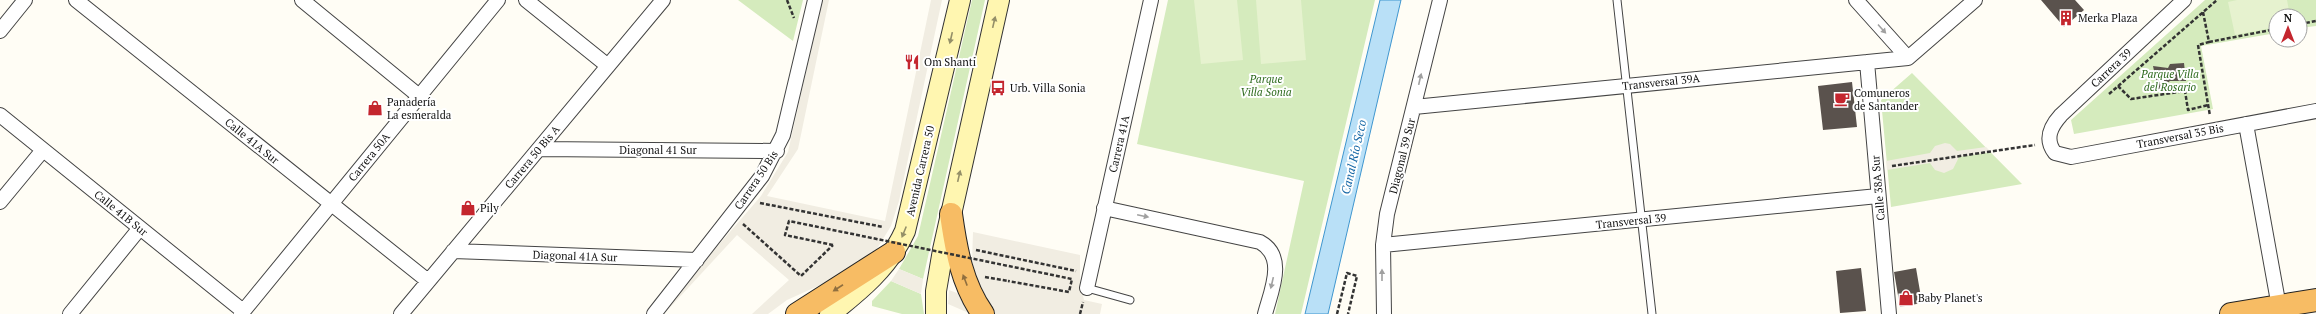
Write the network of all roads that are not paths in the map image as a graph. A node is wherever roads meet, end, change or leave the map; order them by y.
1 (25, 0) edge
2 (76, 0) edge
3 (302, 0) edge
4 (498, 0) edge
5 (526, 0) edge
6 (663, 0) edge
7 (815, 0) edge
8 (960, 0) edge
9 (1000, 0) edge
10 (1151, 0) edge
11 (1440, 0) edge
12 (1617, 0) edge
13 (1856, 0) edge
14 (1975, 0) edge
15 (2184, 0) edge
16 (0, 31) edge
17 (1908, 58) junction
18 (1867, 62) junction
19 (608, 66) junction
20 (1626, 86) junction
21 (419, 96) junction
22 (1414, 106) junction
23 (2316, 110) edge
24 (0, 115) edge
25 (2246, 124) junction
26 (2050, 143) joint
27 (538, 149) junction
28 (43, 150) junction
29 (777, 150) junction
30 (1878, 196) junction
31 (0, 202) edge
32 (331, 204) junction
33 (1104, 208) junction
34 (951, 214) junction
35 (1642, 220) junction
36 (140, 228) junction
37 (1383, 245) junction
38 (453, 251) junction
39 (894, 252) junction
40 (697, 260) junction
41 (428, 282) junction
42 (1087, 288) joint
43 (1130, 300) dead end
44 (2316, 300) edge
45 (2279, 307) junction
46 (242, 313) edge
47 (70, 314) edge
48 (401, 314) edge
49 (654, 314) edge
50 (797, 314) edge
51 (830, 314) edge
52 (936, 314) edge
53 (983, 314) edge
54 (1265, 314) edge
55 (1384, 314) edge
56 (1652, 314) edge
57 (1890, 314) edge
58 (2231, 314) edge

1 - 16 street
2 - 32 street, Calle 41A Sur
3 - 21 street
4 - 21 street, Carrera 50A
5 - 19 street
6 - 19 street, Carrera 50 Bis A
7 - 29 street, Carrera 50 Bis
8 -> 39 main road, Avenida Carrera 50
34 -> 9 main road
10 - 33 street, Carrera 41A
22 -> 11 street, Diagonal 39 Sur
12 - 20 lane
13 -> 17 street
14 - 17 street
15 - 26 street, Carrera 39
17 - 18 street, Transversal 39A
18 - 20 street, Transversal 39A
18 - 30 street, Calle 38A Sur
19 - 27 street, Carrera 50 Bis A
20 - 22 street, Transversal 39A
20 - 35 lane
21 - 32 street, Carrera 50A
22 - 37 street, Diagonal 39 Sur
23 - 25 street, Transversal 35 Bis
24 - 28 street, Calle 41B Sur
25 - 26 street, Transversal 35 Bis
25 - 45 street
27 - 29 street, Diagonal 41 Sur
27 - 38 street, Carrera 50 Bis A
28 - 31 street
28 - 36 street, Calle 41B Sur
29 - 40 street, Carrera 50 Bis
30 - 35 street, Transversal 39
30 - 57 street, Calle 38A Sur
32 - 41 street, Calle 41A Sur
32 - 46 street, Carrera 50A
33 - 42 street, Carrera 41A
33 -> 54 street
34 - 52 main road
53 -> 34 highway
35 - 37 street, Transversal 39
35 - 56 lane
36 - 46 street, Calle 41B Sur
36 - 47 street
55 -> 37 street, Diagonal 39 Sur
38 - 40 street, Diagonal 41A Sur
38 - 41 street, Carrera 50 Bis A
39 -> 50 highway
39 - 51 main road, Avenida Carrera 50
40 - 49 street, Carrera 50 Bis
41 - 48 street, Carrera 50 Bis A
42 - 43 lane
44 - 45 highway
45 - 58 highway

